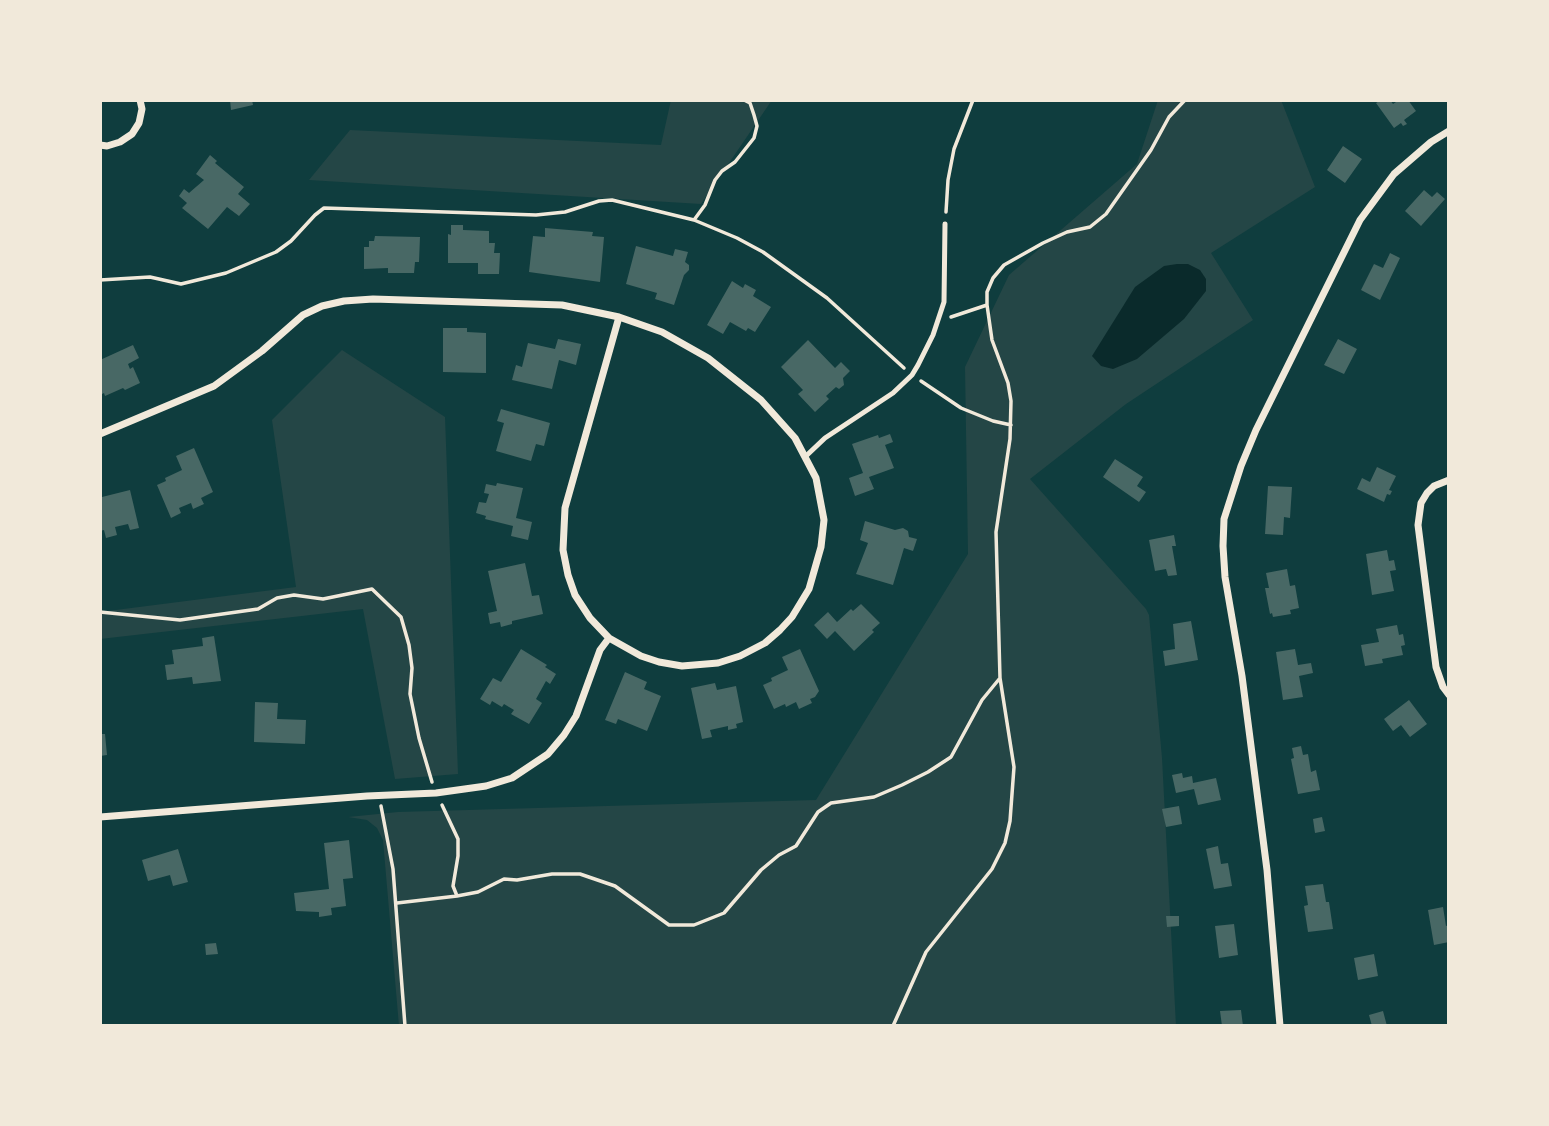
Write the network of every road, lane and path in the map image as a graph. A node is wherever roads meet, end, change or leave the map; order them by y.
1 (140, 100) edge
2 (744, 100) edge
3 (973, 100) edge
4 (1185, 100) edge
5 (1449, 131) edge
6 (100, 145) edge
7 (694, 220) junction
8 (946, 224) joint
9 (100, 280) edge
10 (987, 305) junction
11 (619, 317) junction
12 (939, 317) junction
13 (912, 375) junction
14 (1011, 425) junction
15 (100, 434) edge
16 (806, 456) junction
17 (1449, 480) edge
18 (100, 612) edge
19 (609, 638) junction
20 (1000, 678) junction
21 (1449, 695) edge
22 (436, 793) junction
23 (379, 795) junction
24 (100, 817) edge
25 (457, 896) junction
26 (397, 903) junction
27 (405, 1026) edge
28 (893, 1026) edge
29 (1280, 1026) edge

1 - 6 street
2 - 7 path
3 - 8 path
4 - 10 path
5 - 29 street
7 - 9 path
7 - 13 path
8 - 12 lane
10 - 12 path
10 - 14 path
11 - 15 street
11 - 16 street
11 - 19 street
12 - 13 lane
13 - 14 path
13 - 16 lane
14 - 20 path
16 - 19 street
17 - 21 street
18 - 22 path
19 - 22 street
20 - 25 path
20 - 28 path
22 - 23 street
22 - 25 path
23 - 24 street
23 - 26 path
25 - 26 path
26 - 27 path

